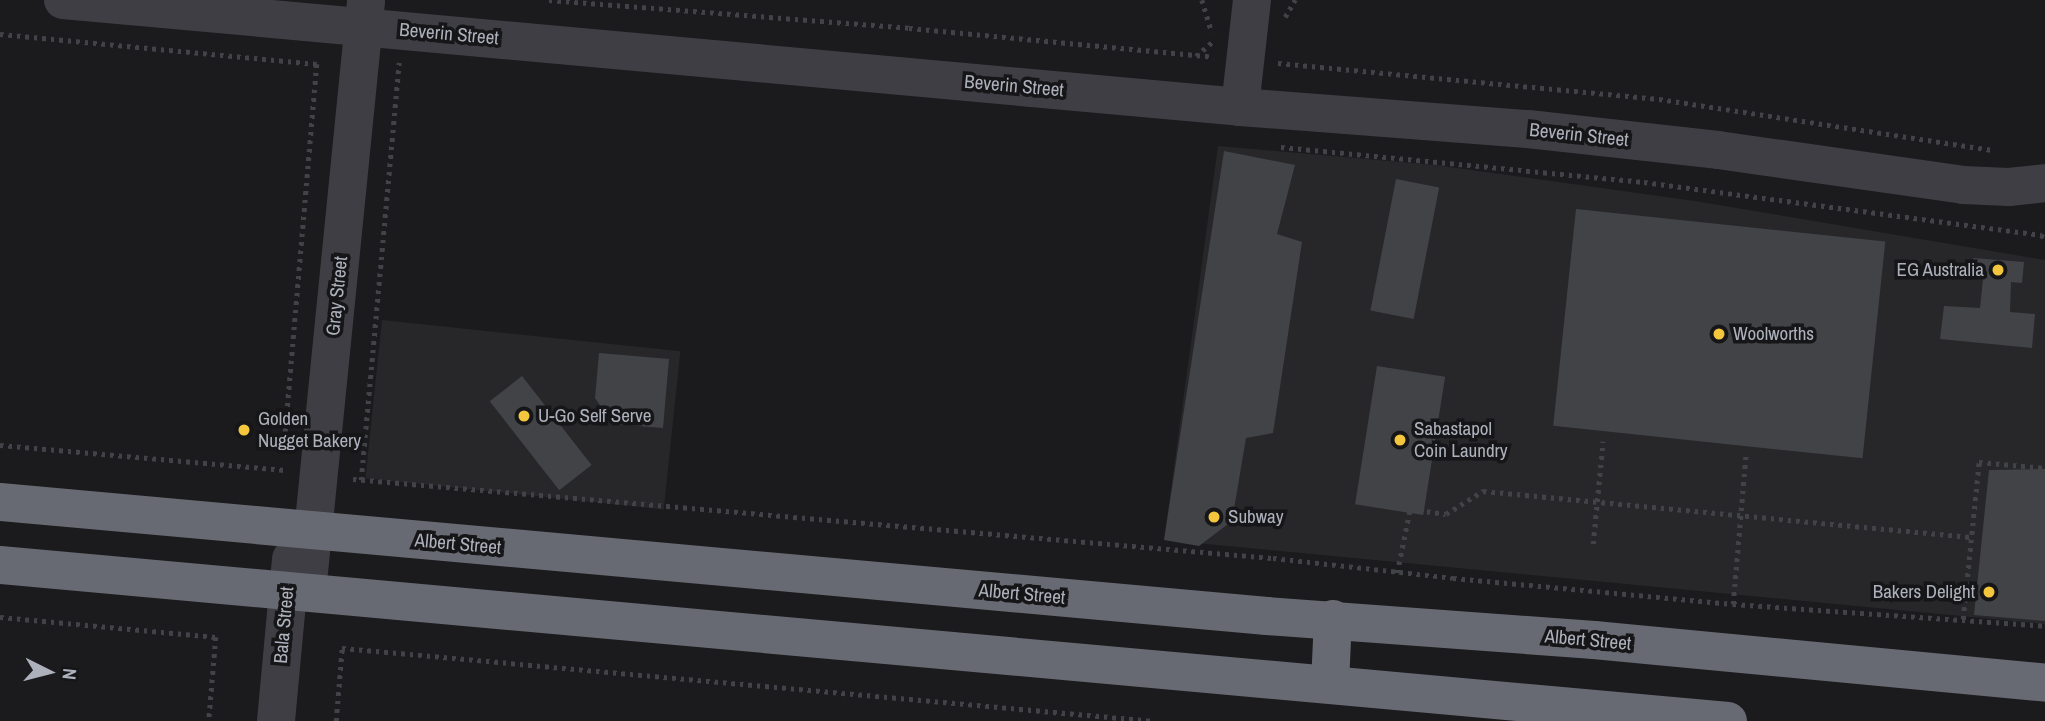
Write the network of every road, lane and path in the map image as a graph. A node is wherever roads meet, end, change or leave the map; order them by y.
1 (63, 0) edge
2 (549, 0) edge
3 (1202, 0) edge
4 (1252, 0) edge
5 (365, 13) edge
6 (0, 34) edge
7 (1195, 56) junction
8 (1217, 57) dead end
9 (1286, 63) dead end
10 (399, 66) dead end
11 (1240, 107) junction
12 (1275, 146) dead end
13 (2005, 152) dead end
14 (2045, 183) edge
15 (1963, 185) junction
16 (2045, 209) edge
17 (2045, 238) edge
18 (1603, 441) dead end
19 (0, 444) edge
20 (1746, 453) dead end
21 (2045, 468) edge
22 (0, 502) edge
23 (1597, 502) junction
24 (1741, 515) junction
25 (304, 530) junction
26 (1971, 537) junction
27 (1593, 544) dead end
28 (0, 565) edge
29 (1397, 573) junction
30 (297, 591) junction
31 (1734, 604) junction
32 (0, 617) edge
33 (1333, 619) junction
34 (1963, 619) junction
35 (2045, 626) edge
36 (2045, 683) edge
37 (1330, 684) junction
38 (209, 721) edge
39 (276, 721) edge
40 (336, 721) edge
41 (1154, 721) edge
42 (1728, 721) edge

1 - 5 street, Beverin Street
2 - 7 path
3 - 7 path
4 - 11 street
5 - 11 street, Beverin Street
5 - 25 street, Gray Street
6 - 19 path
7 - 8 path
9 - 13 path
10 - 29 path
11 - 15 street, Beverin Street
12 - 17 path
14 - 15 street, Beverin Street
15 - 16 street, Beverin Street
18 - 23 path
20 - 24 path
21 - 26 path
22 - 25 highway, Albert Street
23 - 24 path
23 - 27 path
23 - 29 path
24 - 26 path
24 - 31 path
25 - 30 street, Gray Street
25 - 33 highway, Albert Street
26 - 34 path
28 - 30 highway
29 - 31 path
30 - 37 highway
30 - 39 street, Bala Street
31 - 34 path
32 - 38 path
33 - 36 highway, Albert Street
33 - 37 highway
34 - 35 path
37 - 42 highway
40 - 41 path

